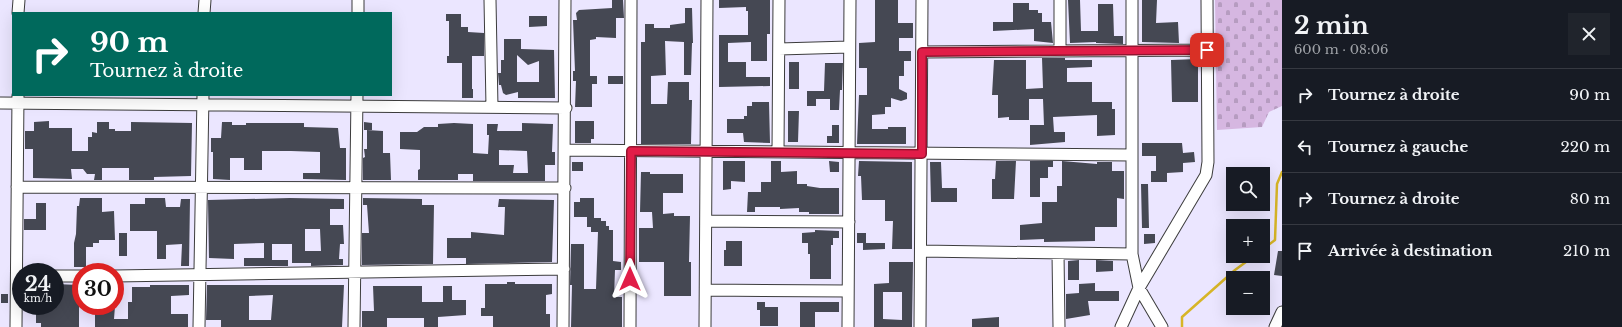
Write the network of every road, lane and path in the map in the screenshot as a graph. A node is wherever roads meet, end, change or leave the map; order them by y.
1 (18, 0) edge
2 (205, 0) edge
3 (358, 0) edge
4 (490, 0) edge
5 (566, 0) edge
6 (631, 0) edge
7 (707, 0) edge
8 (780, 0) edge
9 (850, 0) edge
10 (922, 0) edge
11 (1060, 0) edge
12 (1132, 0) edge
13 (1207, 0) edge
14 (18, 12) edge
15 (204, 12) edge
16 (358, 12) edge
17 (850, 47) junction
18 (779, 49) junction
19 (1132, 50) junction
20 (1207, 50) junction
21 (1060, 51) junction
22 (922, 52) junction
23 (357, 96) edge
24 (18, 99) edge
25 (203, 100) edge
26 (0, 103) edge
27 (357, 107) junction
28 (492, 108) junction
29 (566, 108) junction
30 (565, 150) junction
31 (631, 151) junction
32 (706, 152) junction
33 (778, 152) junction
34 (849, 153) junction
35 (922, 154) junction
36 (1132, 155) junction
37 (18, 187) junction
38 (201, 188) junction
39 (356, 188) junction
40 (565, 188) junction
41 (706, 221) junction
42 (849, 222) junction
43 (921, 251) junction
44 (1058, 253) junction
45 (1132, 254) junction
46 (19, 263) edge
47 (564, 269) junction
48 (355, 272) junction
49 (200, 274) junction
50 (124, 276) edge
51 (1139, 288) junction
52 (706, 290) junction
53 (848, 291) junction
54 (1282, 312) edge
55 (17, 315) edge
56 (16, 327) edge
57 (199, 327) edge
58 (354, 327) edge
59 (564, 327) edge
60 (630, 327) edge
61 (706, 327) edge
62 (848, 327) edge
63 (920, 327) edge
64 (1059, 327) edge
65 (1121, 327) edge
66 (1162, 327) edge
67 (1275, 327) edge

1 - 14 street
2 - 15 street
3 - 16 street
4 - 28 street
5 - 29 street
6 - 31 street
7 - 32 street
8 - 18 street
9 - 17 street
10 - 22 street
11 - 21 street
12 - 19 street
13 - 20 street
17 - 18 street
17 - 34 street
18 - 33 street
19 - 20 street
19 - 21 street
19 - 36 street
20 - 51 street
21 - 22 street
22 - 35 street
23 - 27 street
24 - 25 street
24 - 26 street
24 - 37 street
25 - 27 street
25 - 38 street
27 - 28 street
27 - 39 street
28 - 29 street
29 - 30 street
30 - 31 street
30 - 40 street
31 - 32 street
31 - 60 street
32 - 33 street
32 - 41 street
33 - 34 street
34 - 35 street
34 - 42 street
35 - 36 street
35 - 43 street
36 - 45 street
37 - 38 street
37 - 46 street
38 - 39 street
38 - 49 street
39 - 40 street
39 - 48 street
40 - 47 street
41 - 42 street
41 - 52 street
42 - 53 street
43 - 44 street
43 - 63 street
44 - 45 street
44 - 64 street
45 - 51 street
47 - 48 street
47 - 59 street
48 - 49 street
48 - 58 street
49 - 50 street
49 - 57 street
51 - 65 street
51 - 66 street
52 - 53 street
52 - 61 street
53 - 62 street
54 - 67 street
55 - 56 street

